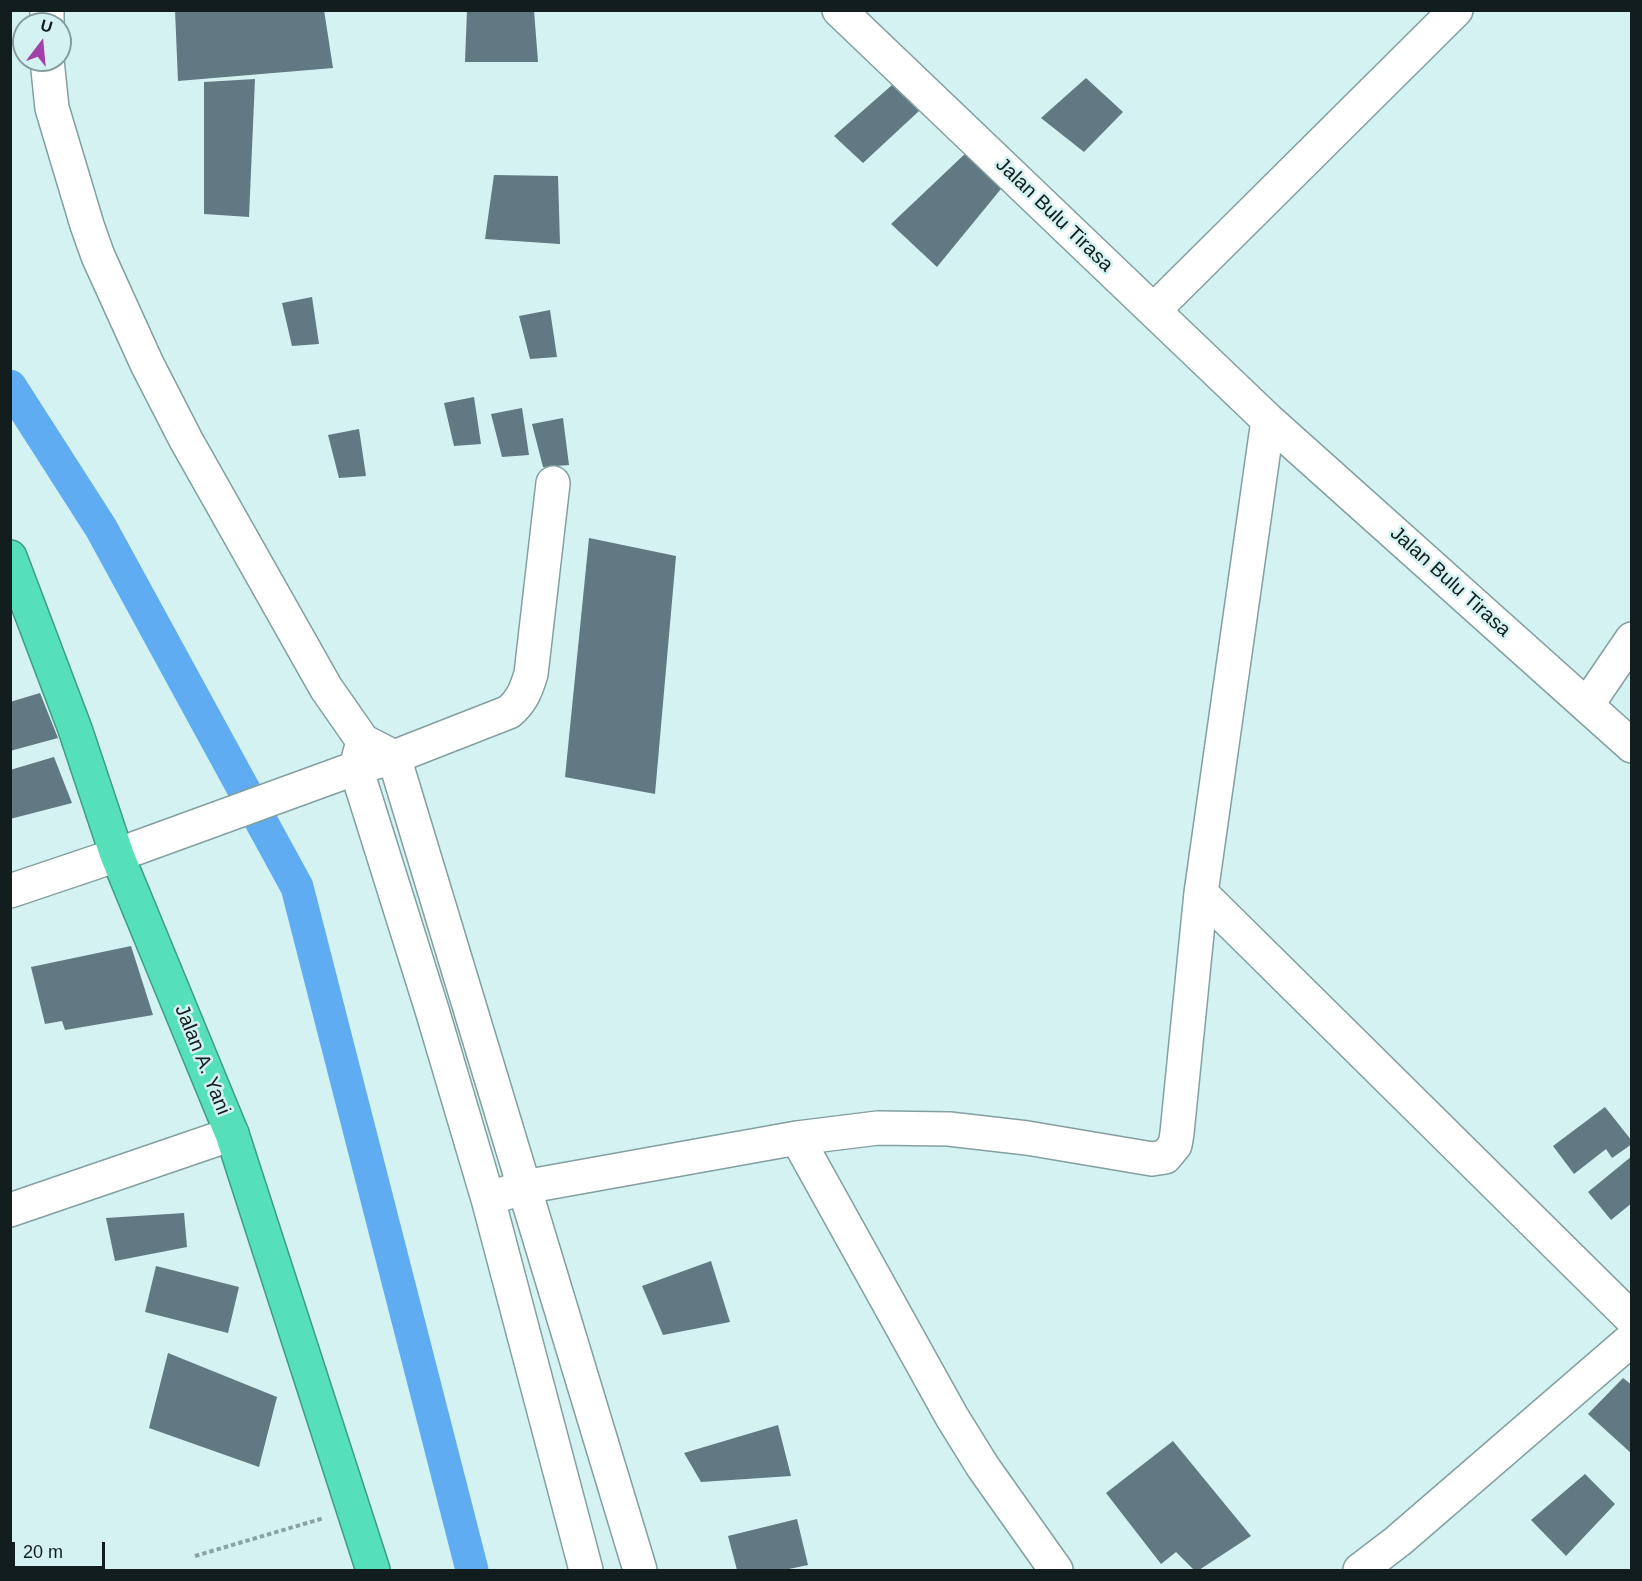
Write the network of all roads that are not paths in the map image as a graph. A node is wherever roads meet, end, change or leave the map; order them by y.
1 (839, 10) edge
2 (1456, 10) edge
3 (48, 72) edge
4 (1155, 310) junction
5 (1268, 420) junction
6 (553, 483) dead end
7 (10, 557) edge
8 (1632, 639) edge
9 (1587, 705) junction
10 (1632, 746) edge
11 (394, 757) junction
12 (352, 762) junction
13 (117, 855) junction
14 (10, 891) edge
15 (1201, 893) junction
16 (232, 1134) junction
17 (797, 1138) junction
18 (524, 1187) junction
19 (488, 1199) junction
20 (10, 1210) edge
21 (1632, 1319) edge
22 (1632, 1339) edge
23 (373, 1570) edge
24 (586, 1570) edge
25 (640, 1570) edge
26 (1056, 1570) edge
27 (1360, 1570) edge

1 - 4 street, Jalan Bulu Tirasa
2 - 4 street
3 - 12 street
4 - 5 street, Jalan Bulu Tirasa
5 - 9 street, Jalan Bulu Tirasa
5 - 15 street
6 - 11 street
7 - 13 highway, Jalan A. Yani
8 - 9 street
9 - 10 street, Jalan Bulu Tirasa
11 - 12 street
11 - 18 street
12 - 13 street
12 - 19 street
13 - 14 street
13 - 16 highway, Jalan A. Yani
15 - 17 street
15 - 21 street
16 - 20 street
16 - 23 highway, Jalan A. Yani
17 - 18 street
17 - 26 street
18 - 19 street
18 - 25 street
19 - 24 street
22 - 27 street

